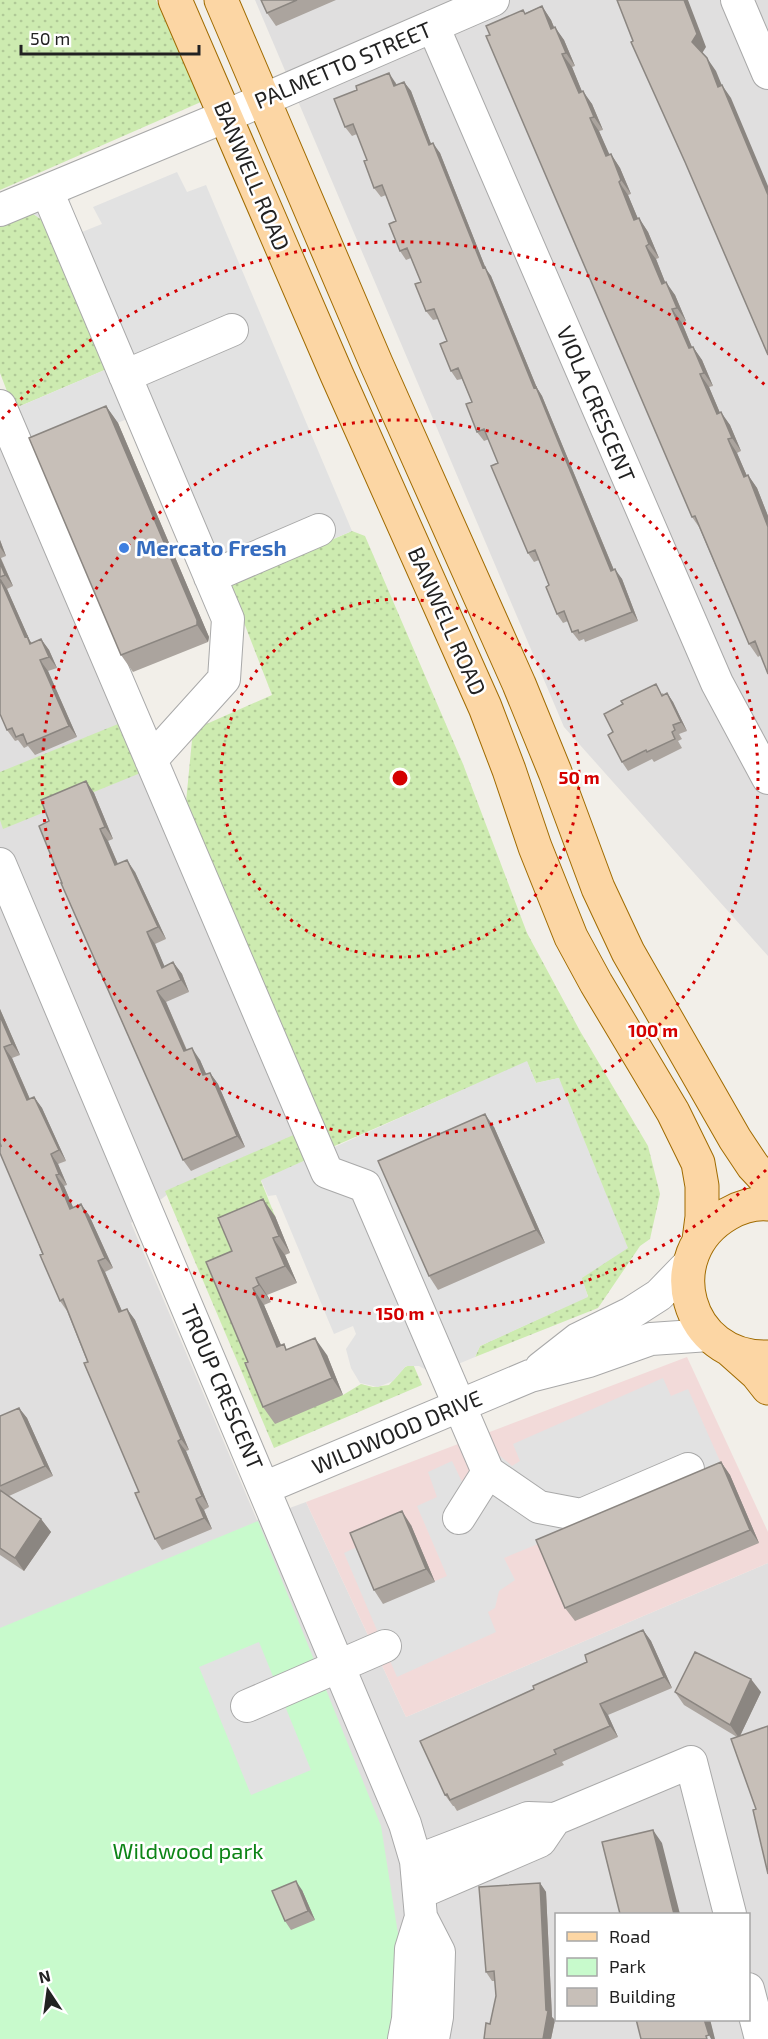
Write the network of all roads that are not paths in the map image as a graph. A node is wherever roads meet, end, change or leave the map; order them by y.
1 (175, 0) edge
2 (221, 0) edge
3 (492, 0) edge
4 (737, 0) edge
5 (433, 26) junction
6 (768, 73) edge
7 (265, 99) junction
8 (226, 116) junction
9 (46, 191) junction
10 (0, 210) edge
11 (232, 330) dead end
12 (125, 376) junction
13 (0, 406) edge
14 (319, 530) dead end
15 (210, 577) junction
16 (151, 760) junction
17 (768, 778) edge
18 (0, 864) edge
19 (768, 1182) edge
20 (768, 1204) edge
21 (694, 1252) junction
22 (719, 1342) junction
23 (768, 1357) edge
24 (530, 1376) junction
25 (768, 1388) edge
26 (460, 1406) junction
27 (688, 1469) dead end
28 (488, 1472) junction
29 (264, 1488) junction
30 (459, 1518) dead end
31 (385, 1646) dead end
32 (339, 1666) junction
33 (247, 1706) dead end
34 (555, 1820) junction
35 (416, 1862) junction
36 (420, 1905) junction
37 (730, 1913) edge
38 (750, 1997) edge
39 (404, 2039) edge
40 (433, 2039) edge
41 (761, 2039) edge

1 - 8 main road, BANWELL ROAD
2 - 7 main road, BANWELL ROAD
3 - 5 street, PALMETTO STREET
4 - 6 street
5 - 7 street, PALMETTO STREET
5 - 17 street, VIOLA CRESCENT
7 - 8 street, PALMETTO STREET
7 - 19 main road, BANWELL ROAD
8 - 9 street, PALMETTO STREET
8 - 21 main road, BANWELL ROAD
9 - 10 street, PALMETTO STREET
9 - 12 street
11 - 12 street
12 - 15 street
13 - 16 street
14 - 15 street
15 - 16 street
16 - 26 street
18 - 29 street, TROUP CRESCENT
20 - 21 main road
21 - 22 main road, BANWELL ROAD
21 - 24 street, WILDWOOD DRIVE
22 - 23 main road
22 - 24 street, WILDWOOD DRIVE
22 - 25 main road
24 - 26 street, WILDWOOD DRIVE
26 - 28 street
26 - 29 street, WILDWOOD DRIVE
27 - 28 street
28 - 30 street
29 - 32 street, TROUP CRESCENT
31 - 32 street
32 - 33 street
32 - 35 street, TROUP CRESCENT
34 - 35 street
34 - 36 street
34 - 37 street
35 - 36 street, TROUP CRESCENT
36 - 39 street, TROUP CRESCENT
36 - 40 street, TROUP CRESCENT
38 - 41 street

